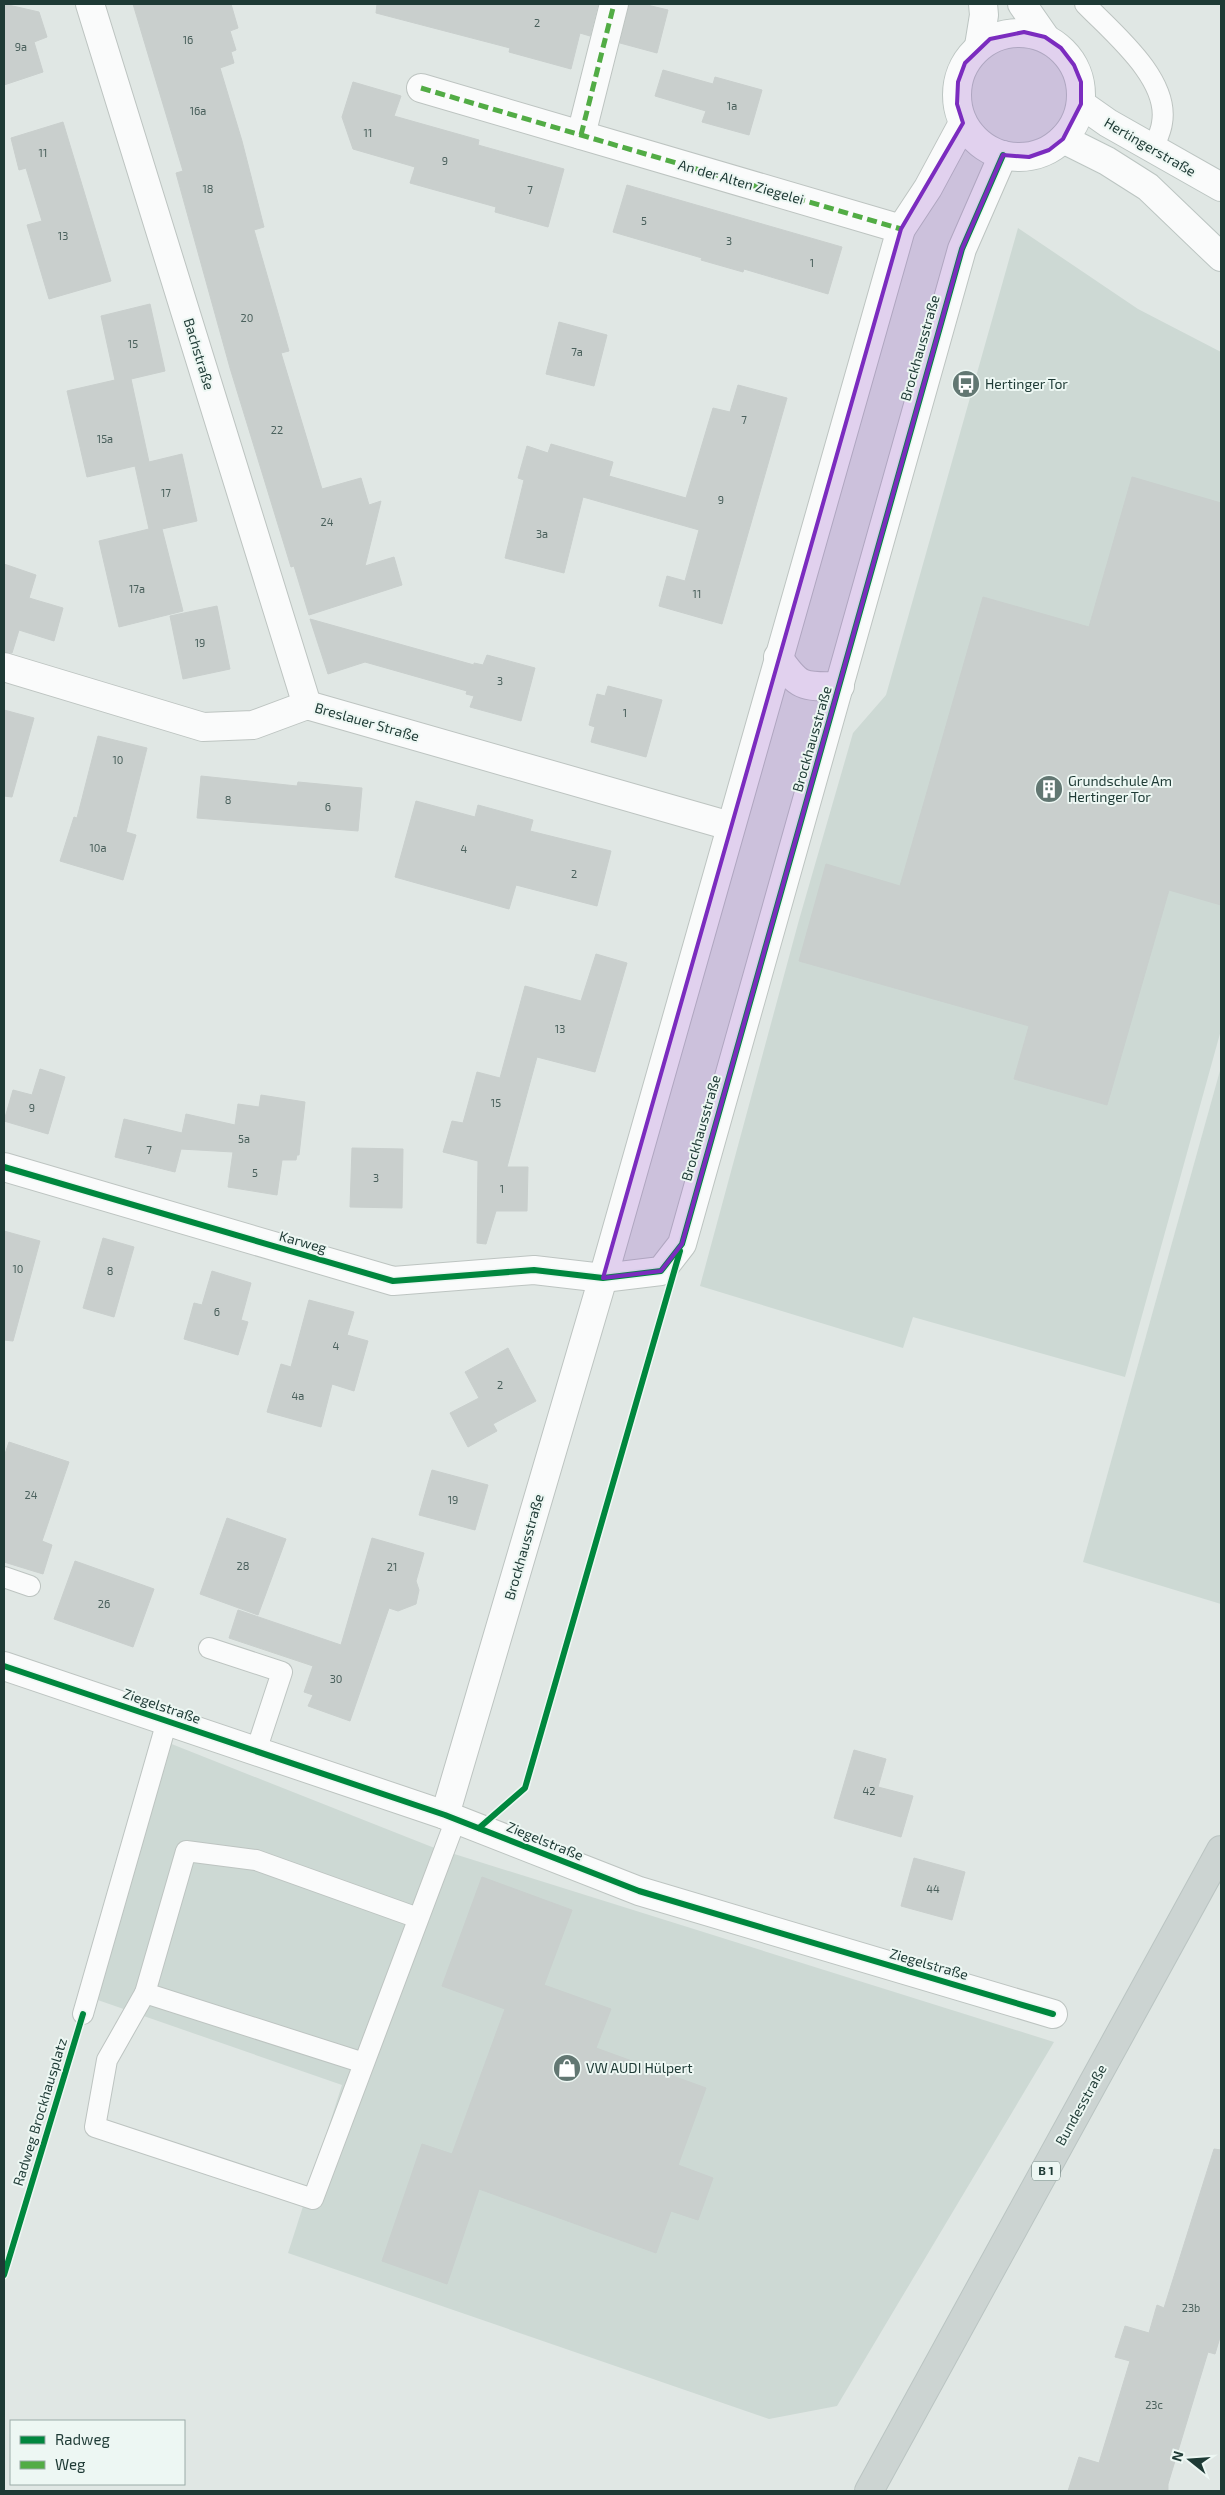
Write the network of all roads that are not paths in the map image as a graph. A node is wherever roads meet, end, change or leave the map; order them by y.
1 (90, 4) edge
2 (614, 4) edge
3 (983, 4) edge
4 (1022, 4) edge
5 (1085, 4) edge
6 (1045, 38) junction
7 (979, 46) junction
8 (421, 88) dead end
9 (1081, 104) junction
10 (963, 123) junction
11 (581, 134) junction
12 (1063, 139) junction
13 (1153, 149) junction
14 (1003, 155) junction
15 (1221, 187) edge
16 (900, 228) junction
17 (1221, 257) edge
18 (778, 657) junction
19 (4, 667) edge
20 (840, 686) junction
21 (307, 705) junction
22 (730, 826) junction
23 (4, 1167) edge
24 (603, 1278) junction
25 (4, 1577) edge
26 (30, 1586) dead end
27 (209, 1648) dead end
28 (4, 1666) edge
29 (167, 1721) junction
30 (256, 1751) junction
31 (451, 1817) junction
32 (1221, 1850) edge
33 (418, 1918) junction
34 (145, 1993) junction
35 (83, 2014) dead end
36 (1053, 2014) dead end
37 (364, 2063) junction
38 (870, 2491) edge

1 - 21 street, Bachstraße
2 - 11 street
3 - 7 street
4 - 6 street
5 - 13 lane
6 - 7 street
6 - 9 street
7 - 10 street
8 - 11 street, An der Alten Ziegelei
9 - 12 street
9 - 13 street, Hertingerstraße
10 - 14 street
10 - 16 street, Brockhausstraße
11 - 16 street, An der Alten Ziegelei
12 - 14 street
12 - 17 street
13 - 15 street, Hertingerstraße
14 - 20 street, Brockhausstraße
16 - 18 street, Brockhausstraße
18 - 20 street, Brockhausstraße
18 - 22 street, Brockhausstraße
19 - 21 street, Breslauer Straße
20 - 24 street, Brockhausstraße
21 - 22 street, Breslauer Straße
22 - 24 street, Brockhausstraße
23 - 24 street, Karweg
24 - 31 street, Brockhausstraße
25 - 26 lane
27 - 30 lane
28 - 29 street, Ziegelstraße
29 - 30 street, Ziegelstraße
29 - 35 lane
30 - 31 street, Ziegelstraße
31 - 33 lane
31 - 36 street, Ziegelstraße
32 - 38 main road, Bundesstraße / B 1
33 - 34 lane
33 - 37 lane
34 - 37 lane
34 - 37 lane

